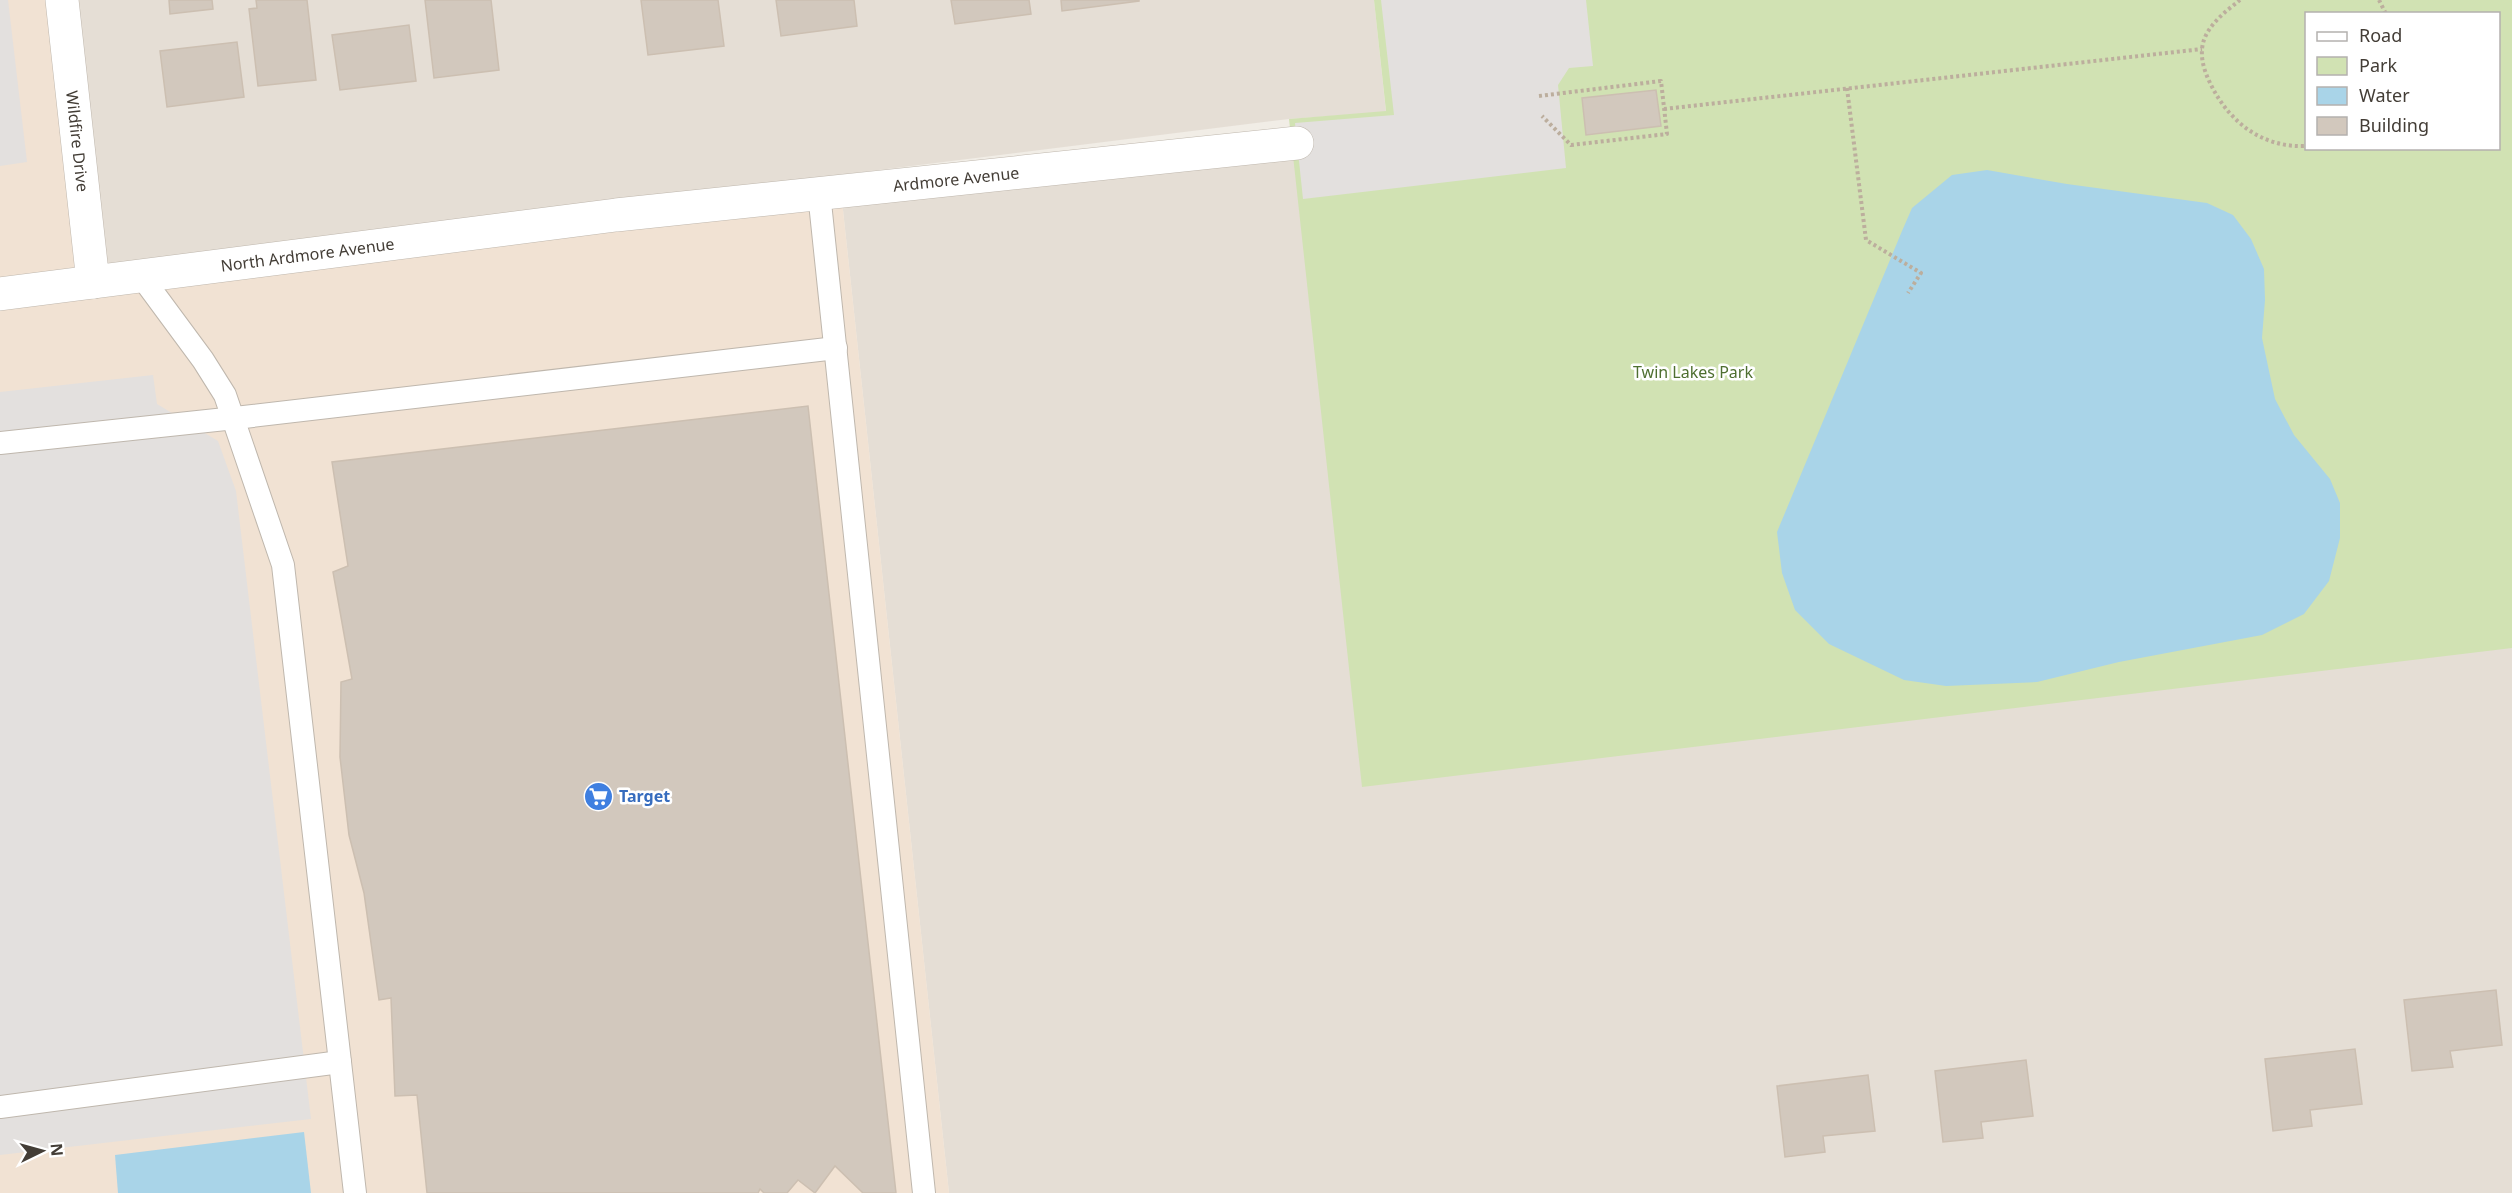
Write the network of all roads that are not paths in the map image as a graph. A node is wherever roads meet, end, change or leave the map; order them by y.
1 (62, 0) edge
2 (1297, 143) dead end
3 (819, 193) junction
4 (616, 215) joint
5 (141, 276) junction
6 (93, 282) junction
7 (0, 294) edge
8 (836, 348) junction
9 (235, 418) junction
10 (0, 443) edge
11 (340, 1062) junction
12 (0, 1107) edge
13 (355, 1193) edge
14 (924, 1193) edge

1 - 6 street, Wildfire Drive
2 - 3 street, Ardmore Avenue
3 - 4 street, Ardmore Avenue
3 - 8 lane
4 - 5 street, North Ardmore Avenue
5 - 6 street, North Ardmore Avenue
5 - 9 lane
6 - 7 street, North Ardmore Avenue
8 - 9 lane
8 - 14 lane
9 - 10 lane
9 - 11 lane
11 - 12 lane
11 - 13 lane

